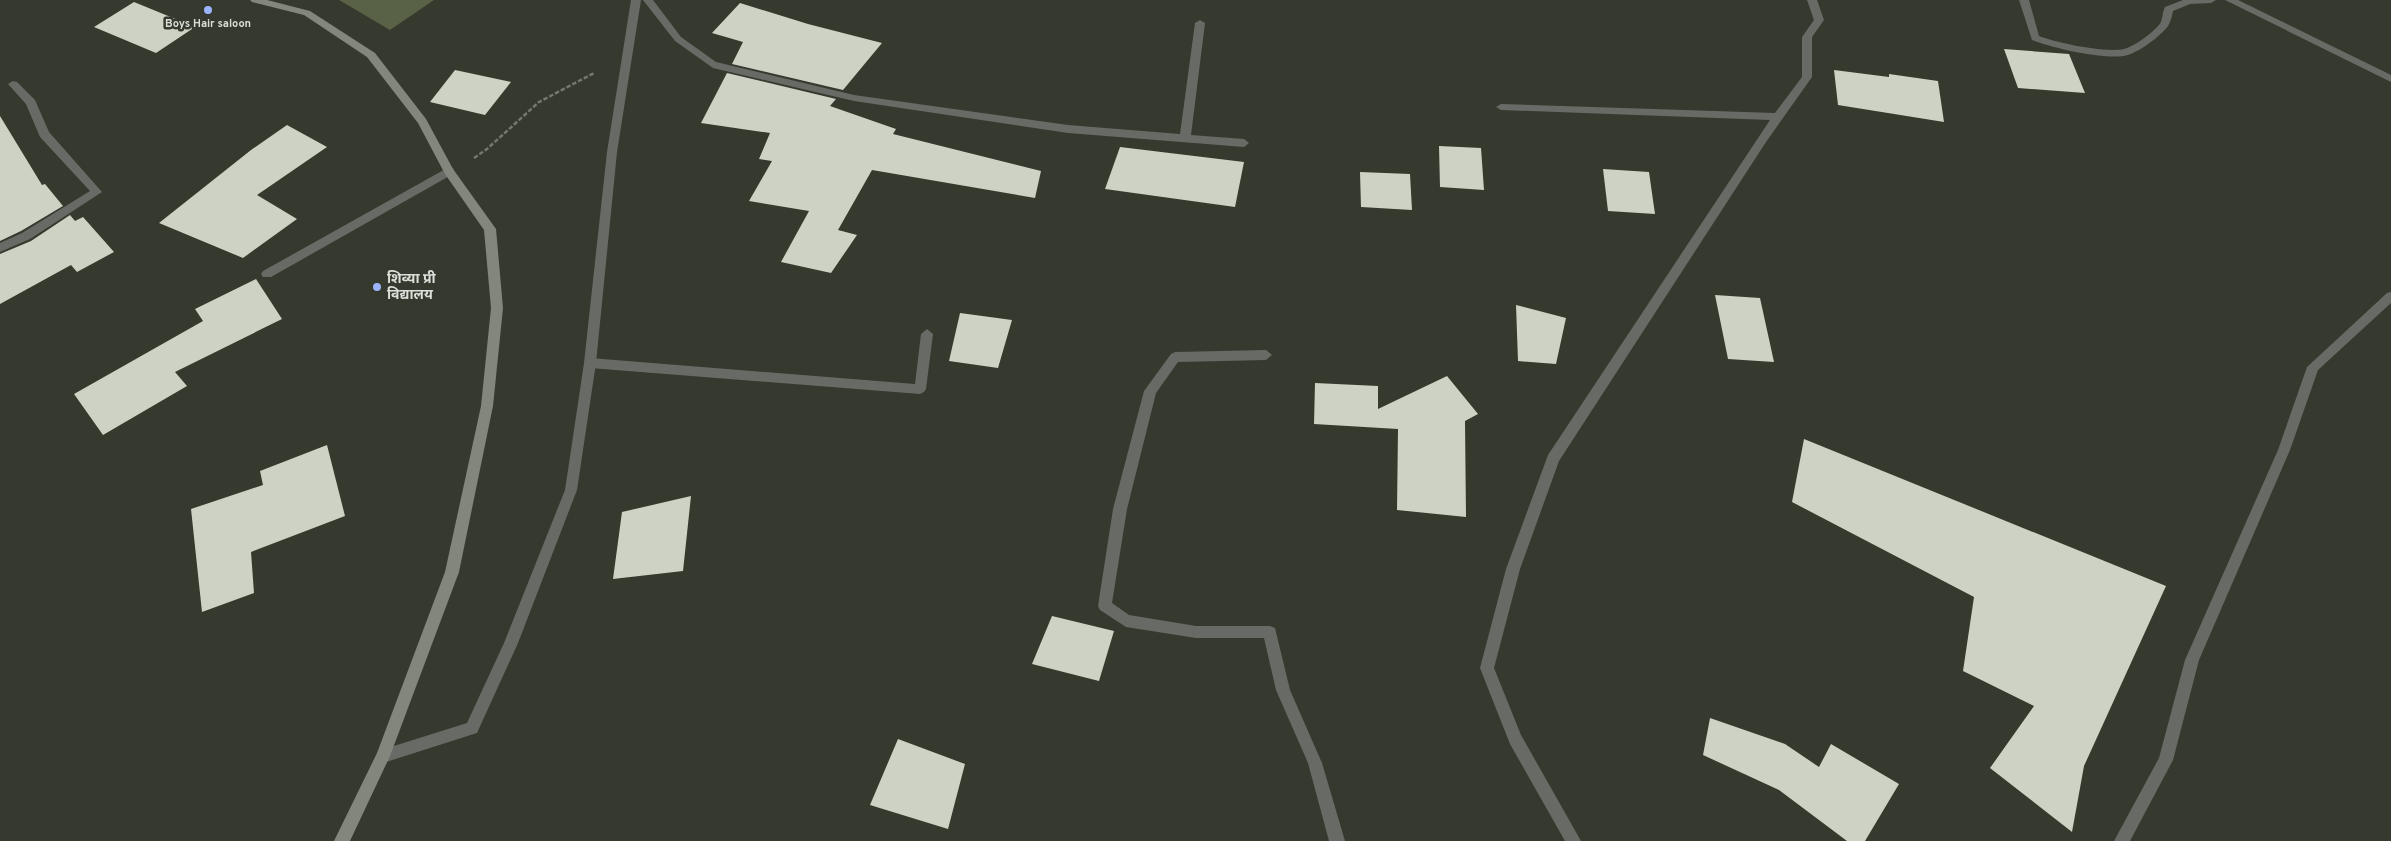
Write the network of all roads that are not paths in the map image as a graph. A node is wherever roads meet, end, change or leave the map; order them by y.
1 (256, 0) edge
2 (636, 0) edge
3 (648, 0) edge
4 (1812, 0) edge
5 (2024, 0) edge
6 (2211, 0) edge
7 (2230, 0) edge
8 (1200, 23) dead end
9 (2391, 79) edge
10 (13, 84) dead end
11 (1501, 107) dead end
12 (1778, 117) junction
13 (1186, 139) junction
14 (1244, 144) dead end
15 (449, 171) junction
16 (0, 248) edge
17 (267, 274) dead end
18 (2391, 296) edge
19 (927, 334) dead end
20 (1266, 355) dead end
21 (590, 363) junction
22 (384, 756) junction
23 (342, 841) edge
24 (1336, 841) edge
25 (1573, 841) edge
26 (2122, 841) edge

1 - 15 main road
2 - 21 street
3 - 13 street
4 - 12 street
5 - 6 street
7 - 9 street
8 - 13 street
10 - 16 street
11 - 12 street
12 - 25 street
13 - 14 street
15 - 17 street
15 - 22 main road
18 - 26 street
19 - 21 street
20 - 24 street
21 - 22 street
22 - 23 main road

